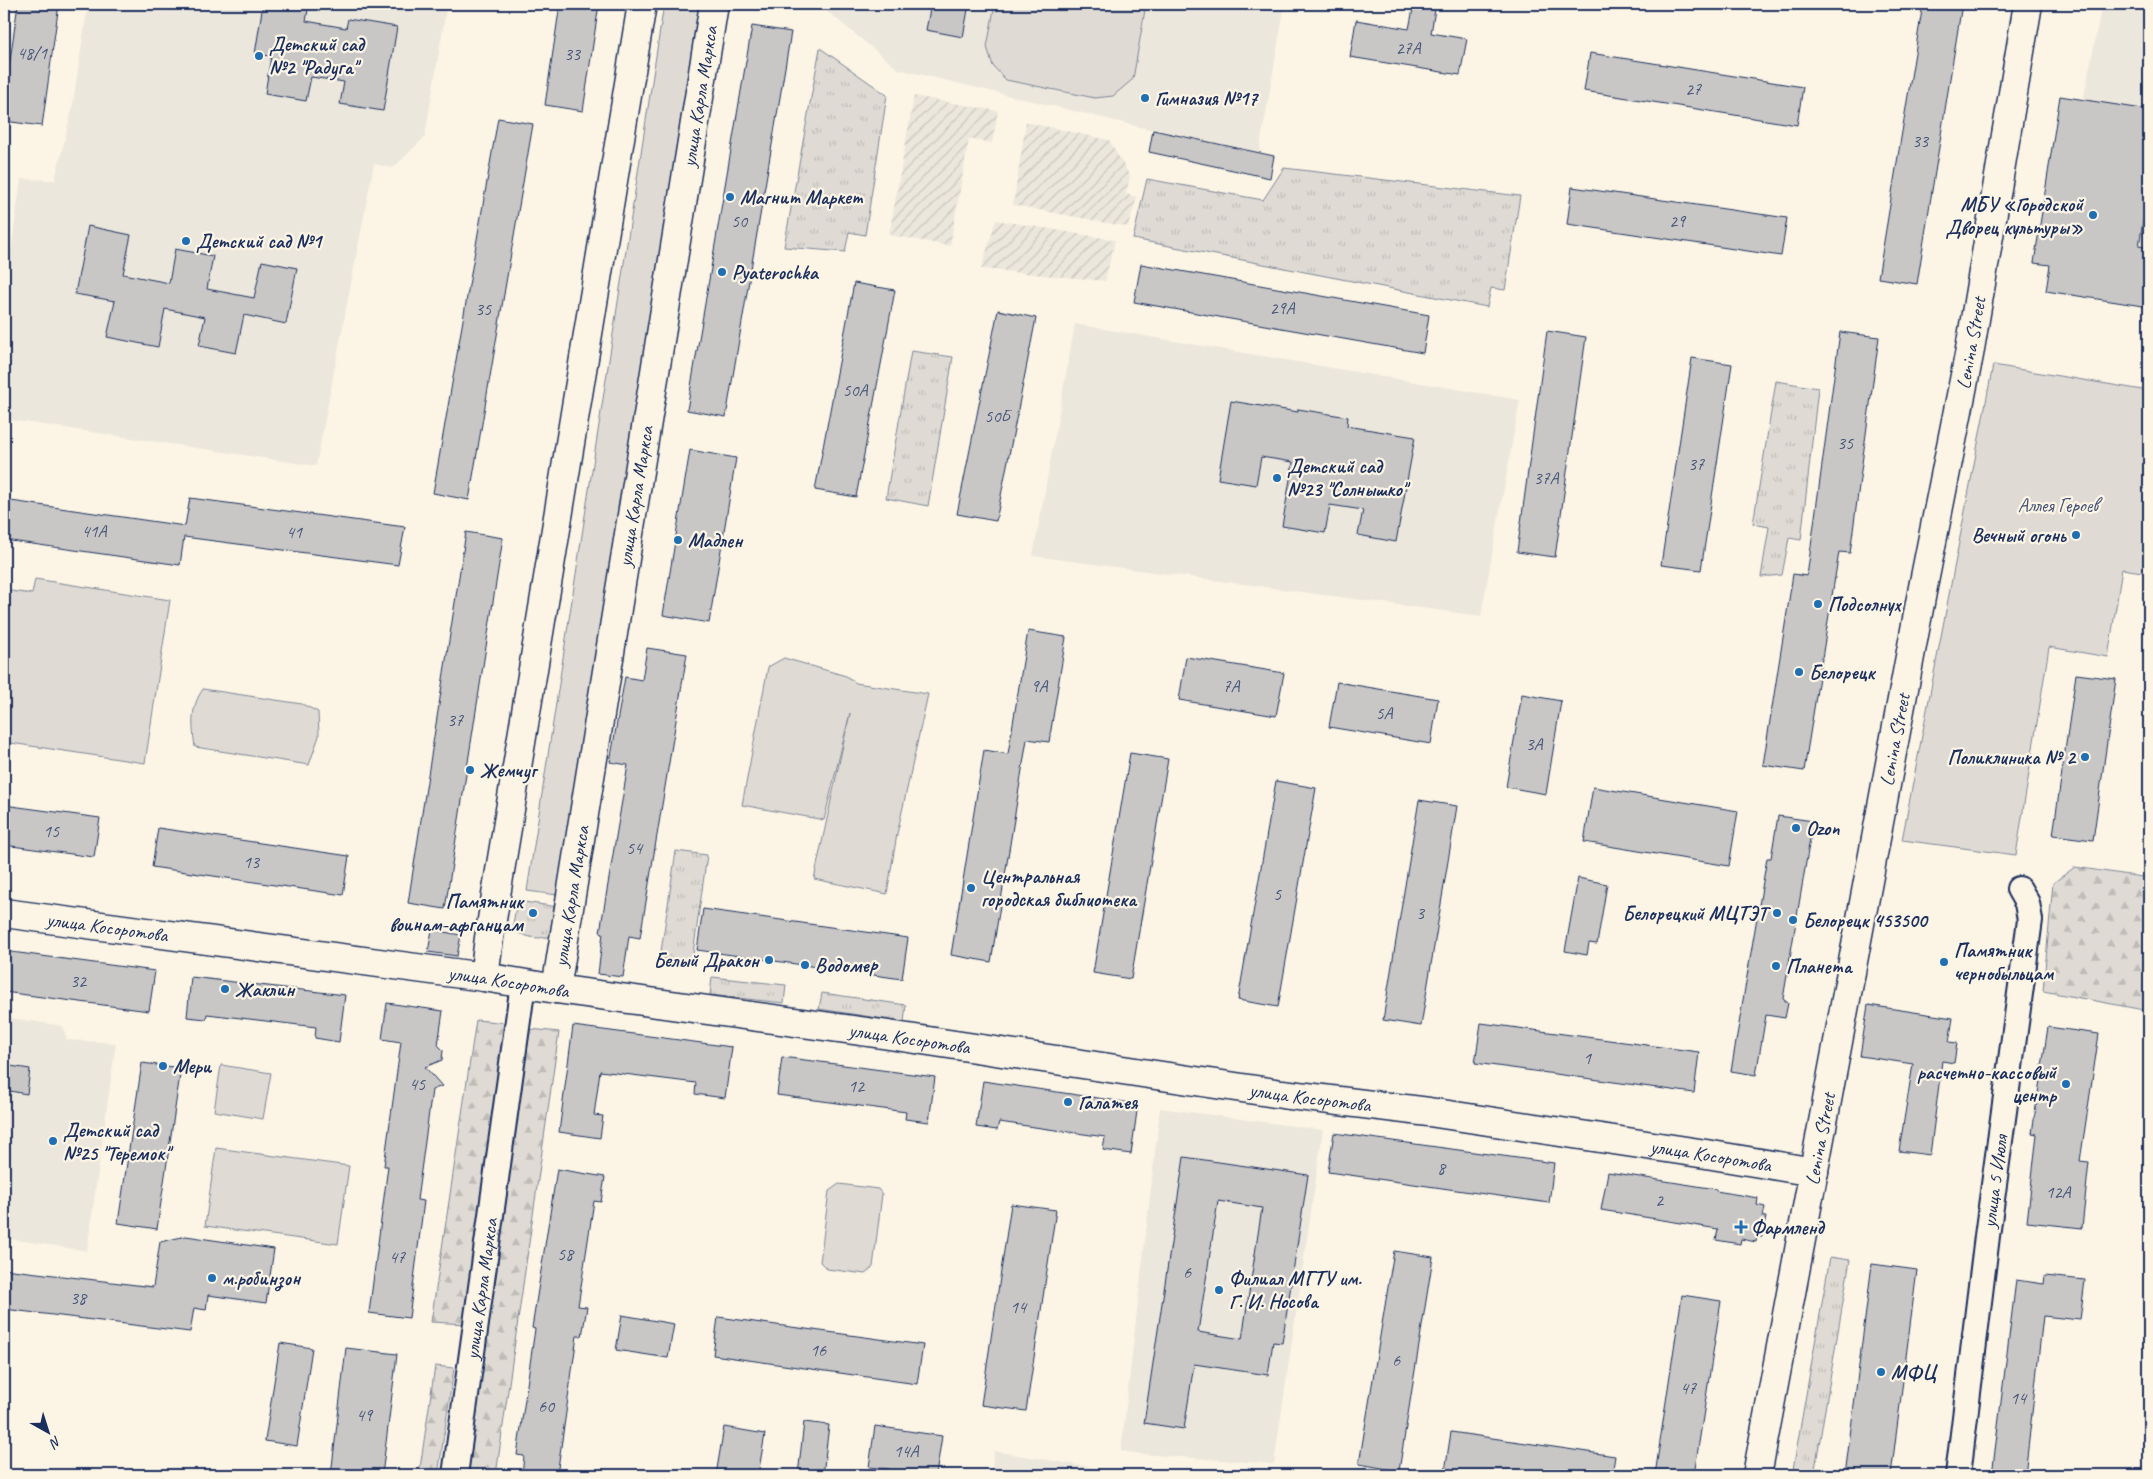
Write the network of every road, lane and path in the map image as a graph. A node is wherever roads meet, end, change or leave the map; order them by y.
1 (642, 4) edge
2 (714, 4) edge
3 (2028, 4) edge
4 (2019, 889) dead end
5 (4, 913) edge
6 (484, 977) junction
7 (523, 984) junction
8 (556, 989) junction
9 (1814, 1172) junction
10 (456, 1475) edge
11 (1757, 1475) edge
12 (1958, 1475) edge

1 - 6 street
2 - 8 street, улица Карла Маркса
3 - 9 street, Lenina Street
4 - 12 street, улица 5 Июля
5 - 6 street, улица Косоротова
6 - 7 street, улица Косоротова
7 - 8 street, улица Косоротова
7 - 10 street, улица Карла Маркса
8 - 9 street, улица Косоротова
9 - 11 street, Lenina Street

